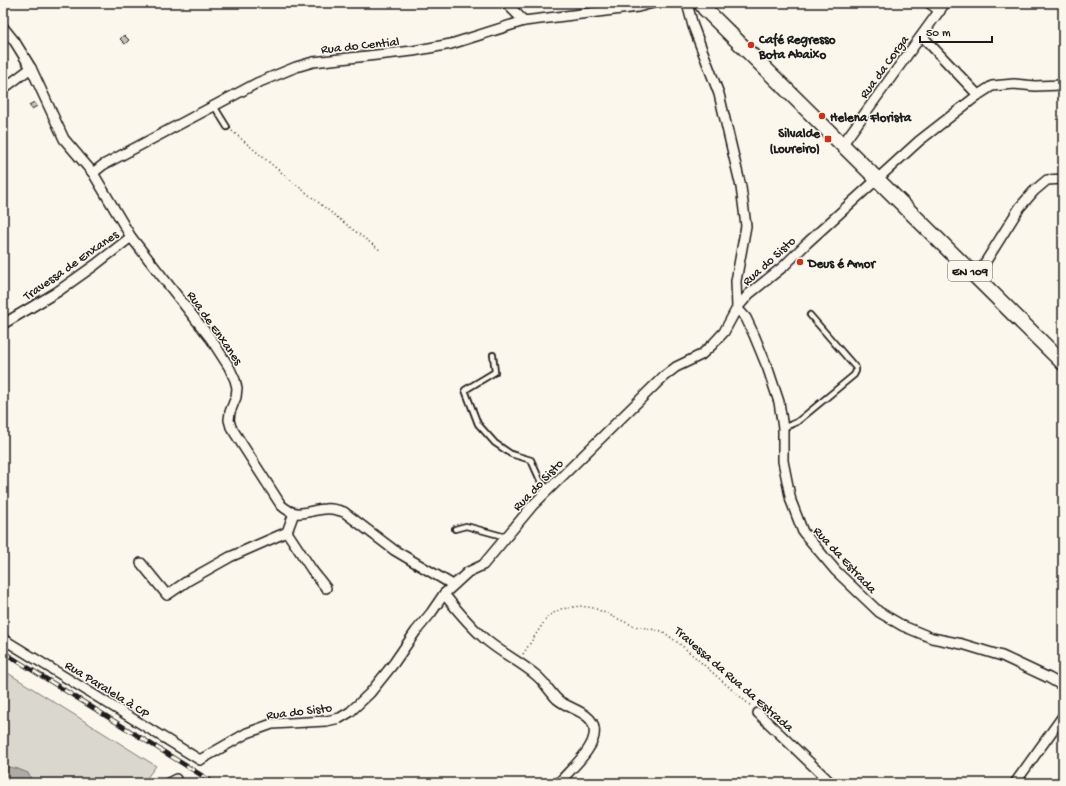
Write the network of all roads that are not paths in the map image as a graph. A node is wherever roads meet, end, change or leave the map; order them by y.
1 (506, 3) edge
2 (653, 3) edge
3 (689, 3) edge
4 (701, 3) edge
5 (929, 3) edge
6 (946, 3) edge
7 (940, 11) junction
8 (524, 21) junction
9 (3, 27) edge
10 (922, 36) junction
11 (31, 68) junction
12 (1063, 85) edge
13 (3, 89) edge
14 (978, 95) junction
15 (214, 106) junction
16 (227, 126) road end
17 (842, 145) junction
18 (93, 173) junction
19 (1063, 179) edge
20 (876, 180) junction
21 (131, 237) junction
22 (976, 277) junction
23 (737, 308) junction
24 (810, 315) dead end
25 (3, 324) edge
26 (493, 355) dead end
27 (1063, 363) edge
28 (783, 428) junction
29 (548, 490) junction
30 (294, 513) junction
31 (455, 529) dead end
32 (287, 532) junction
33 (506, 537) junction
34 (141, 563) dead end
35 (453, 585) junction
36 (326, 588) dead end
37 (444, 594) junction
38 (3, 639) edge
39 (1063, 686) edge
40 (758, 713) road end
41 (1063, 716) edge
42 (200, 760) joint
43 (559, 783) edge
44 (830, 783) edge
45 (1015, 783) edge

1 - 8 street
2 - 8 street, Rua do Cential
3 - 23 street
4 - 17 main road, EN 109
5 - 7 street
6 - 7 street, Rua da Corga
7 - 10 street, Rua da Corga
8 - 15 street, Rua do Cential
9 - 11 street, Rua de Enxanes
10 - 14 street
10 - 17 street, Rua da Corga
11 - 13 street
11 - 18 street, Rua de Enxanes
12 - 14 street, Rua do Sisto
14 - 20 street, Rua do Sisto
15 - 16 lane
15 - 18 street, Rua do Cential
17 - 20 main road, EN 109
18 - 21 street, Rua de Enxanes
19 - 22 street
20 - 22 main road, EN 109
20 - 23 street, Rua do Sisto
21 - 25 street, Travessa de Enxanes
21 - 30 street, Rua de Enxanes
22 - 27 main road, EN 109
23 - 28 street, Rua da Estrada
23 - 29 street, Rua do Sisto
24 - 28 lane
26 - 29 lane
28 - 39 street, Rua da Estrada
29 - 33 street, Rua do Sisto
30 - 32 street
30 - 35 street
31 - 33 lane
32 - 34 street
32 - 36 street
33 - 35 street, Rua do Sisto
35 - 37 street, Rua do Sisto
37 - 42 street, Rua do Sisto
37 - 43 street
38 - 42 street, Rua Paralela à CP
40 - 44 street, Travessa da Rua da Estrada
41 - 45 street

